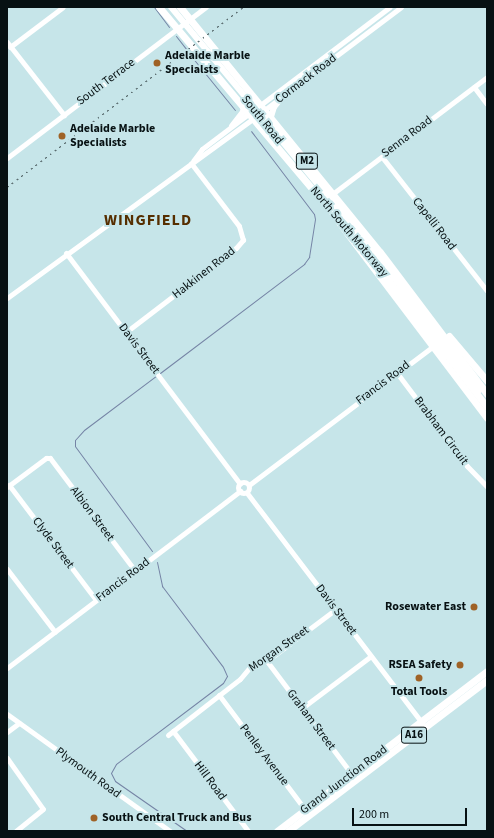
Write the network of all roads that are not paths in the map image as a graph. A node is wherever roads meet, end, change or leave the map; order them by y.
1 (63, 7) edge
2 (159, 7) edge
3 (171, 7) edge
4 (180, 7) edge
5 (206, 7) edge
6 (390, 7) edge
7 (401, 7) edge
8 (186, 22) junction
9 (9, 44) edge
10 (302, 73) junction
11 (487, 77) edge
12 (307, 78) junction
13 (474, 87) junction
14 (282, 97) junction
15 (246, 99) junction
16 (487, 104) edge
17 (254, 110) junction
18 (64, 115) junction
19 (258, 115) junction
20 (232, 126) junction
21 (268, 127) junction
22 (382, 157) junction
23 (7, 158) edge
24 (191, 163) junction
25 (327, 198) junction
26 (335, 216) junction
27 (66, 253) junction
28 (487, 291) edge
29 (7, 298) edge
30 (430, 318) junction
31 (126, 332) junction
32 (441, 340) junction
33 (396, 373) junction
34 (487, 381) edge
35 (487, 394) edge
36 (487, 402) edge
37 (487, 407) edge
38 (487, 418) edge
39 (240, 484) junction
40 (249, 485) junction
41 (8, 486) edge
42 (487, 487) edge
43 (240, 491) junction
44 (247, 492) junction
45 (7, 569) edge
46 (135, 571) junction
47 (96, 600) junction
48 (336, 609) junction
49 (55, 632) junction
50 (371, 656) junction
51 (266, 660) junction
52 (7, 668) edge
53 (487, 671) edge
54 (487, 680) edge
55 (219, 695) junction
56 (302, 708) junction
57 (7, 714) edge
58 (19, 723) junction
59 (423, 724) junction
60 (7, 732) edge
61 (170, 733) joint
62 (7, 758) edge
63 (354, 776) junction
64 (307, 812) junction
65 (16, 831) edge
66 (170, 831) edge
67 (248, 831) edge
68 (276, 831) edge
69 (288, 831) edge

1 - 9 street
2 - 26 highway, North South Motorway / M2
3 - 8 main road, South Road
4 - 30 highway, North South Motorway / M2
5 - 8 street, South Terrace
6 - 10 street, Cormack Road
7 - 12 street, Cormack Road
8 - 15 main road, South Road
8 - 18 street, South Terrace
9 - 18 street
10 - 12 street
10 - 17 street, Cormack Road
11 - 13 street, Senna Road
12 - 14 street, Cormack Road
13 - 16 street
13 - 22 street, Senna Road
14 - 19 street, Cormack Road
14 - 21 main road
15 - 17 main road, South Road
15 - 20 main road
17 - 19 main road, South Road
17 - 20 street, Cormack Road
18 - 23 street, South Terrace
19 - 21 main road, South Road
19 - 24 street, Cormack Road
20 - 24 street, Cormack Road
21 - 25 main road, South Road
22 - 25 street, Senna Road
22 - 28 street, Capelli Road
24 - 27 street, Cormack Road
24 - 31 street, Hakkinen Road
25 - 32 main road, South Road
26 - 37 highway, North South Motorway / M2
26 - 38 highway
27 - 29 street, Cormack Road
27 - 31 street, Davis Street
30 - 34 highway
30 - 35 highway, North South Motorway / M2
31 - 39 street, Davis Street
32 - 33 street, Francis Road
32 - 36 main road, South Road
33 - 40 street, Francis Road
33 - 42 street, Brabham Circuit
39 - 40 street
39 - 43 street
40 - 44 street
41 - 46 street, Albion Street
41 - 47 street, Clyde Street
43 - 44 street
43 - 46 street, Francis Road
44 - 48 street, Davis Street
45 - 49 street
46 - 47 street, Francis Road
47 - 49 street, Francis Road
48 - 50 street, Davis Street
48 - 51 street, Morgan Street
49 - 52 street, Francis Road
50 - 56 street
50 - 59 street, Davis Street
51 - 55 street, Morgan Street
51 - 56 street, Graham Street
53 - 59 highway, Grand Junction Road / A16
54 - 59 highway, Grand Junction Road / A16
55 - 61 street, Morgan Street
55 - 64 street, Penley Avenue
56 - 63 street, Graham Street
57 - 58 street, Plymouth Road
58 - 60 street
58 - 66 street, Plymouth Road
59 - 63 highway, Grand Junction Road / A16
61 - 67 street, Hill Road
62 - 65 street
63 - 64 highway, Grand Junction Road / A16
64 - 68 highway, Grand Junction Road / A16
64 - 69 highway, Grand Junction Road / A16

